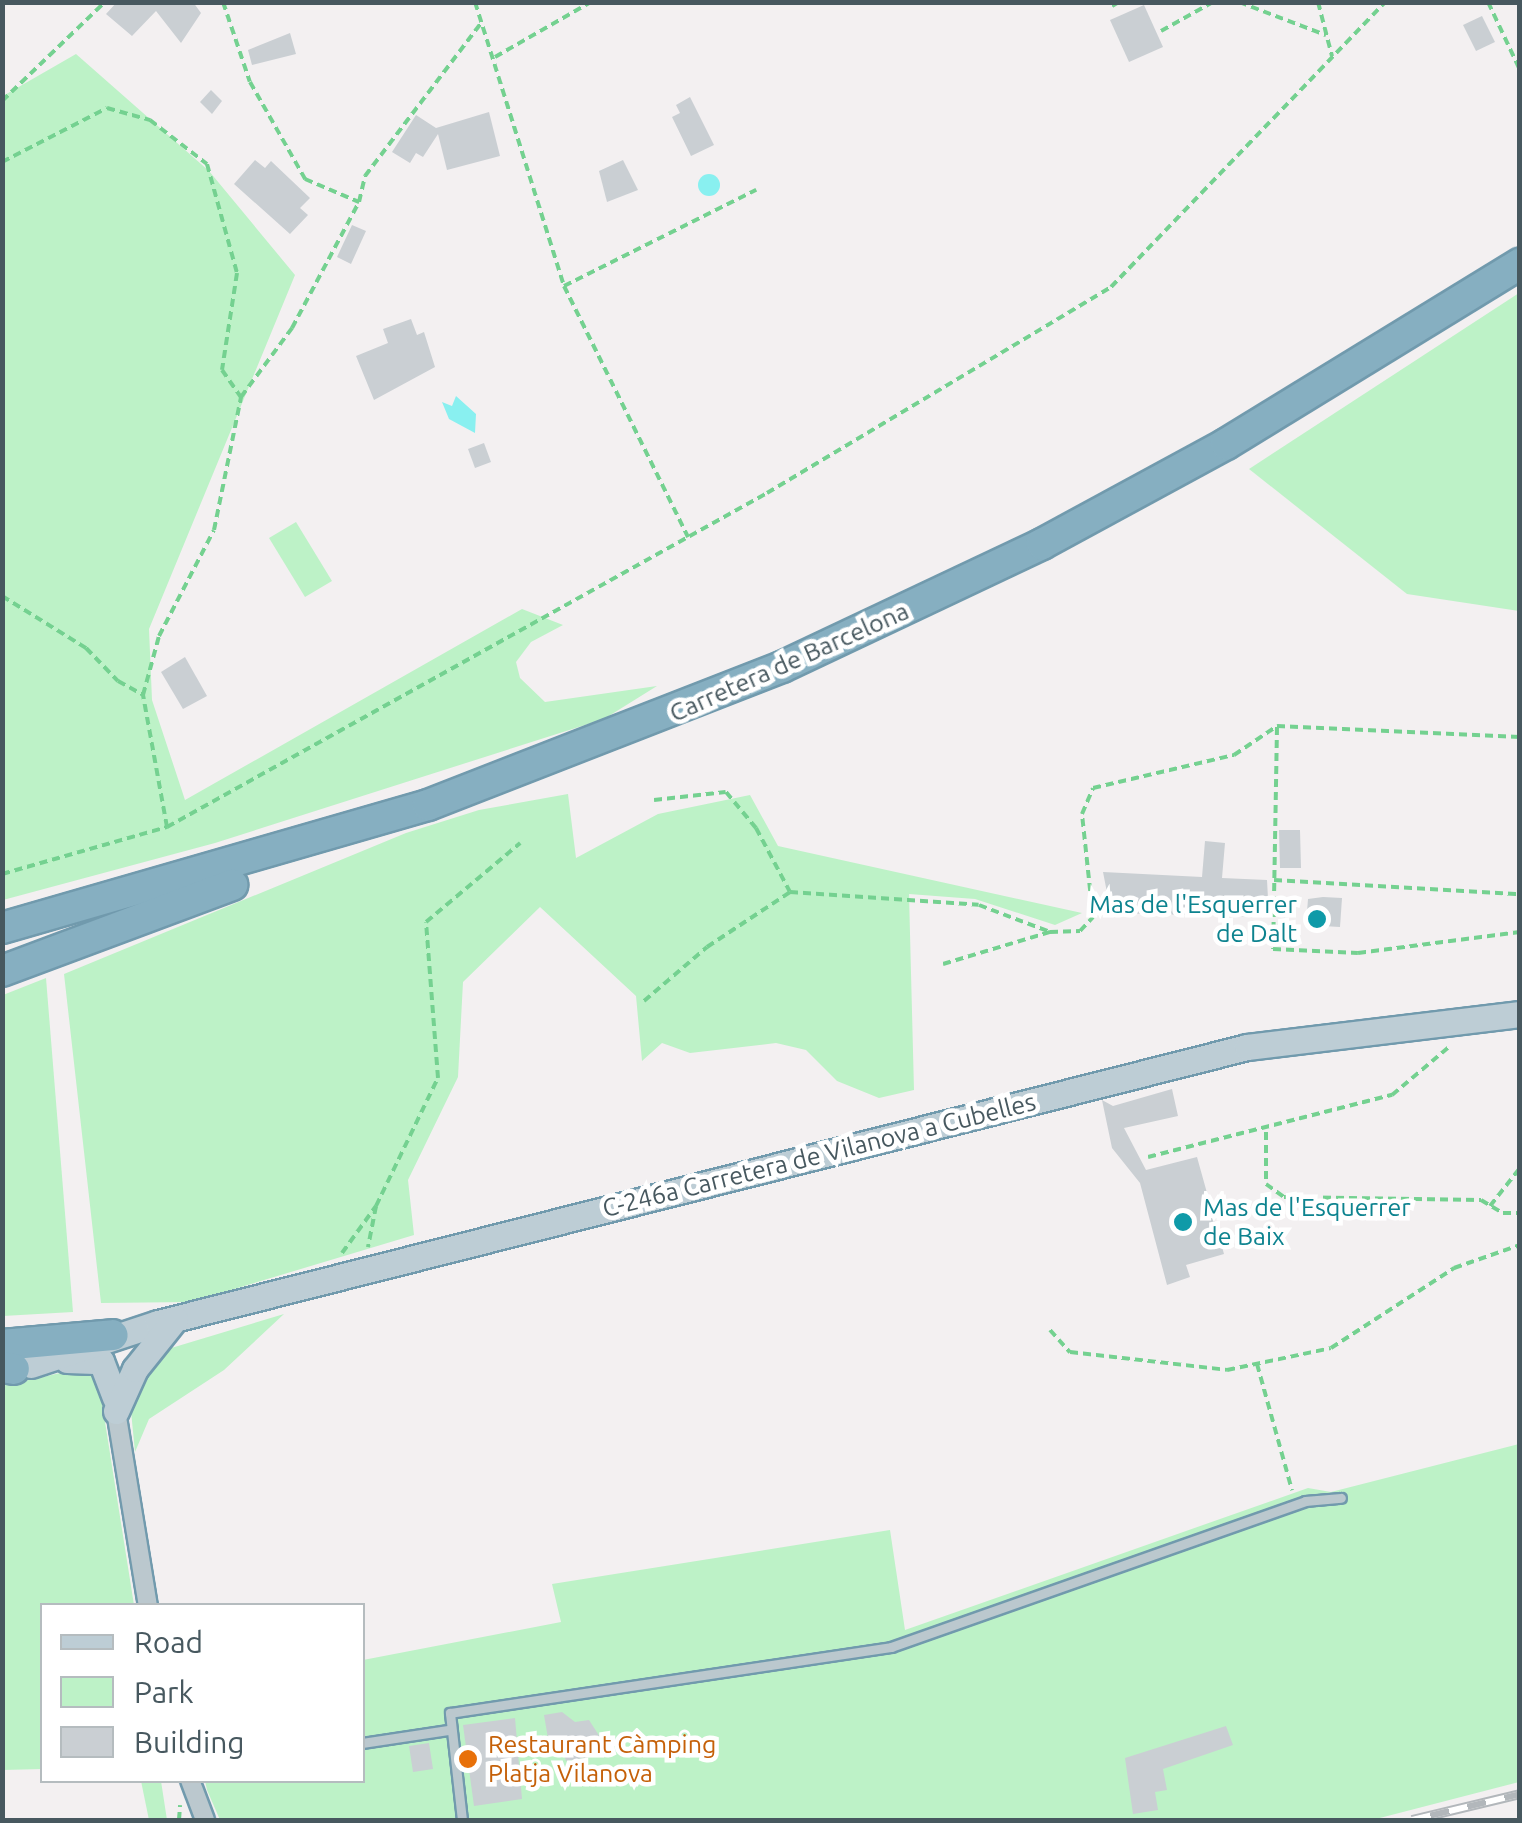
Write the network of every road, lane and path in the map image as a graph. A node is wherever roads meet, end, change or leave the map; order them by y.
1 (105, 2) edge
2 (223, 2) edge
3 (475, 2) edge
4 (591, 2) edge
5 (1119, 2) edge
6 (1214, 2) edge
7 (1239, 2) edge
8 (1318, 2) edge
9 (1385, 2) edge
10 (1488, 2) edge
11 (1112, 6) dead end
12 (482, 22) junction
13 (1161, 32) dead end
14 (1326, 35) junction
15 (495, 57) junction
16 (1332, 57) junction
17 (1520, 70) edge
18 (2, 102) edge
19 (2, 162) edge
20 (756, 190) dead end
21 (359, 202) junction
22 (1520, 264) edge
23 (564, 286) junction
24 (241, 397) junction
25 (688, 537) junction
26 (2, 596) edge
27 (143, 695) junction
28 (1277, 726) junction
29 (1520, 738) edge
30 (654, 800) dead end
31 (167, 828) junction
32 (344, 834) junction
33 (520, 843) dead end
34 (2, 874) edge
35 (1274, 880) junction
36 (790, 892) junction
37 (1520, 894) edge
38 (2, 928) edge
39 (1050, 932) junction
40 (1520, 932) edge
41 (943, 964) dead end
42 (2, 972) edge
43 (644, 1001) dead end
44 (1520, 1014) edge
45 (1484, 1018) junction
46 (1270, 1129) junction
47 (1148, 1157) dead end
48 (1520, 1168) edge
49 (376, 1206) junction
50 (1490, 1206) junction
51 (1520, 1213) edge
52 (1520, 1245) edge
53 (362, 1271) junction
54 (320, 1282) junction
55 (176, 1320) junction
56 (1050, 1330) dead end
57 (119, 1334) junction
58 (11, 1363) edge
59 (1257, 1364) junction
60 (135, 1369) junction
61 (115, 1404) junction
62 (1341, 1498) dead end
63 (1295, 1504) junction
64 (148, 1603) edge
65 (448, 1730) junction
66 (365, 1743) edge
67 (191, 1783) edge
68 (205, 1820) edge
69 (462, 1820) edge

1 - 18 path
2 - 21 path
3 - 12 path
4 - 15 path
5 - 11 path
6 - 13 path
7 - 14 path
8 - 14 path
9 - 16 path
10 - 17 path
12 - 15 path
12 - 21 path
14 - 16 path
15 - 23 path
16 - 25 path
19 - 24 path
20 - 23 path
21 - 24 path
22 - 32 highway, Carretera de Barcelona
23 - 25 path
24 - 27 path
25 - 31 path
26 - 27 path
27 - 31 path
28 - 29 path
28 - 35 path
28 - 39 path
30 - 36 path
31 - 34 path
32 - 38 highway, Carretera de Barcelona
32 - 42 highway
33 - 49 path
35 - 37 path
35 - 40 path
36 - 39 path
36 - 43 path
39 - 41 path
44 - 45 main road, C-246a Carretera de Vilanova a Cubelles
45 - 46 path
45 - 53 main road, C-246a Carretera de Vilanova a Cubelles
46 - 47 path
46 - 50 path
48 - 50 path
49 - 53 path
49 - 54 path
50 - 51 path
52 - 59 path
53 - 54 main road, C-246a Carretera de Vilanova a Cubelles
54 - 55 main road, C-246a Carretera de Vilanova a Cubelles
55 - 57 main road, C-246a Carretera de Vilanova a Cubelles
55 - 60 main road
56 - 59 path
57 - 58 highway
57 - 60 main road
57 - 61 main road
58 - 61 main road
59 - 63 path
60 - 61 main road
61 - 64 street
62 - 63 lane
63 - 65 lane
65 - 66 lane
65 - 69 lane
67 - 68 street

